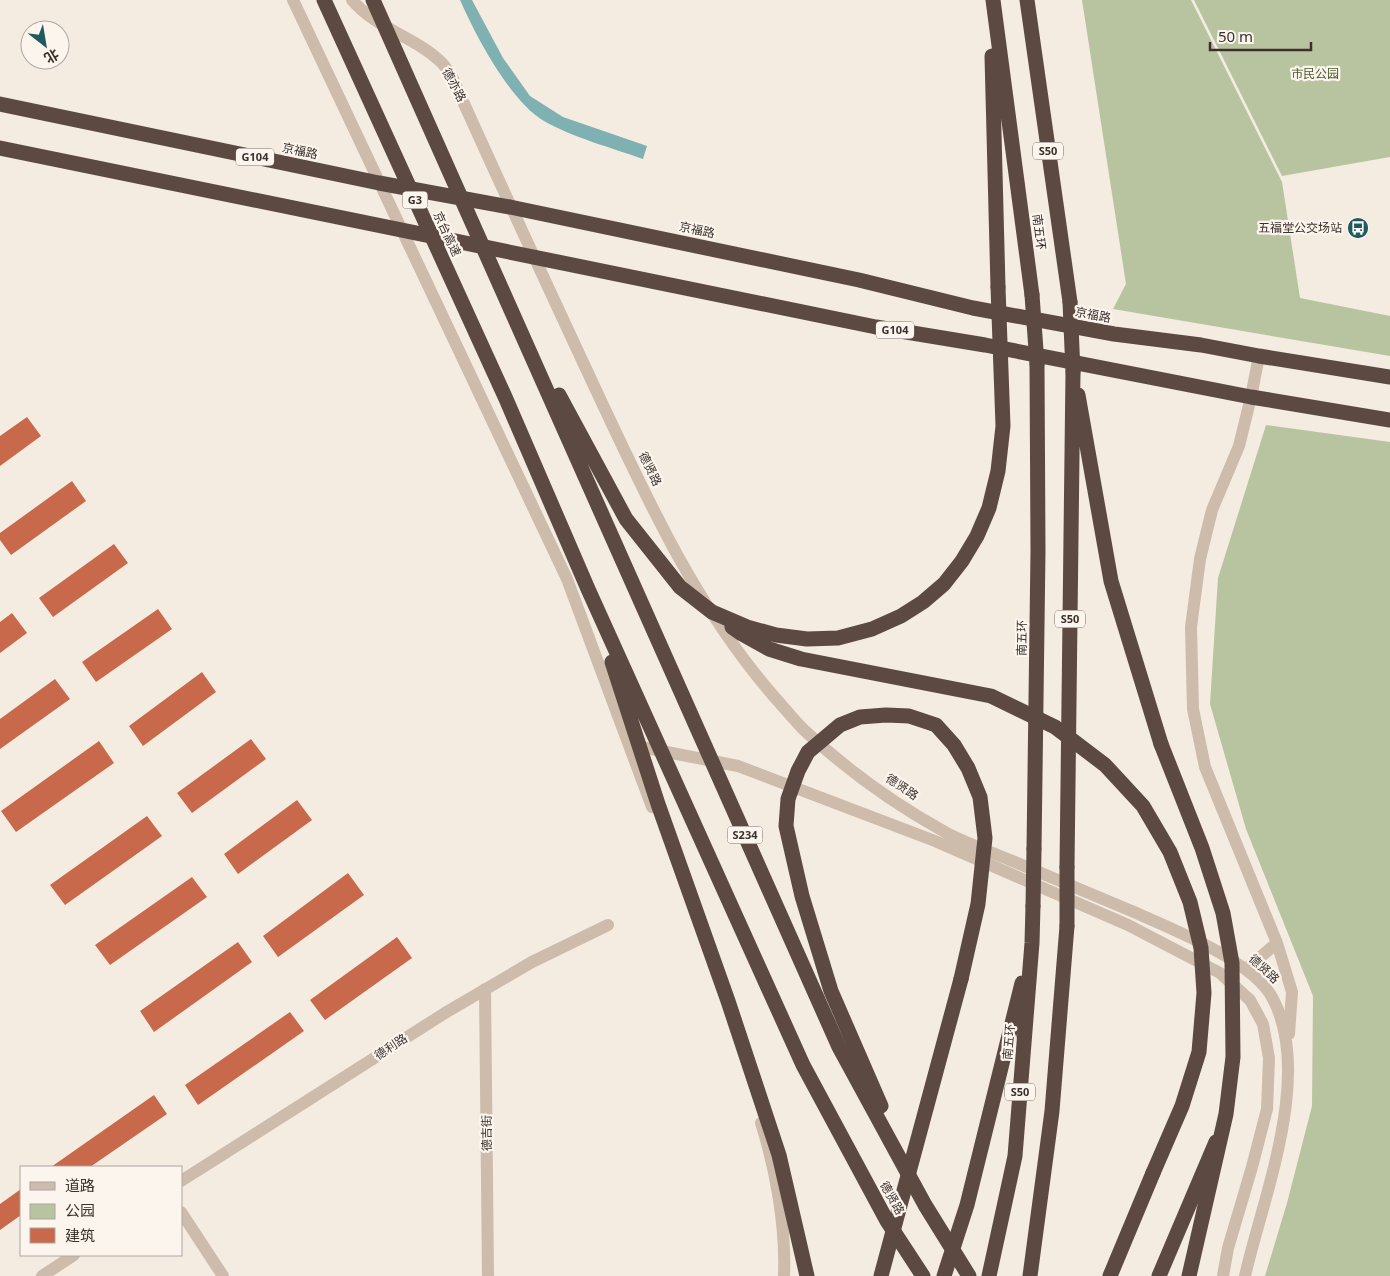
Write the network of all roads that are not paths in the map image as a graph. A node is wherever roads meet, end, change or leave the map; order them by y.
1 (293, 0) edge
2 (324, 0) edge
3 (352, 0) edge
4 (373, 0) edge
5 (992, 0) edge
6 (1027, 0) edge
7 (0, 104) edge
8 (0, 148) edge
9 (379, 183) junction
10 (510, 207) junction
11 (402, 231) junction
12 (534, 257) junction
13 (502, 287) junction
14 (1259, 356) junction
15 (1073, 372) junction
16 (1390, 377) edge
17 (1252, 397) junction
18 (506, 399) joint
19 (1390, 420) edge
20 (588, 590) junction
21 (712, 612) junction
22 (628, 745) junction
23 (608, 926) dead end
24 (1032, 943) junction
25 (1277, 943) junction
26 (1246, 969) junction
27 (485, 990) junction
28 (1288, 1054) junction
29 (1224, 1122) junction
30 (182, 1180) edge
31 (925, 1205) junction
32 (182, 1214) edge
33 (72, 1256) edge
34 (42, 1276) edge
35 (223, 1276) edge
36 (488, 1276) edge
37 (784, 1276) edge
38 (807, 1276) edge
39 (881, 1276) edge
40 (923, 1276) edge
41 (944, 1276) edge
42 (969, 1276) edge
43 (989, 1276) edge
44 (1030, 1276) edge
45 (1110, 1276) edge
46 (1159, 1276) edge
47 (1189, 1276) edge
48 (1223, 1276) edge
49 (1244, 1276) edge

1 - 9 street
2 - 18 highway, 京台高速 / G3, bridge
3 - 10 street, 德亦路
4 - 13 highway, bridge
5 - 21 highway, bridge
5 - 24 highway, 南五环 / S50, bridge
6 - 15 highway, 南五环 / S50, bridge
7 - 9 highway, 京福路 / G104
8 - 11 highway, G104
9 - 10 highway, 京福路 / G104
9 - 11 street
10 - 12 street, 德贤路
10 - 14 highway, 京福路 / G104
11 - 12 highway, G104
11 - 22 street
12 - 17 highway, G104
12 - 26 street, 德贤路
13 - 21 highway, bridge
13 - 31 highway, 德贤路 / S234, bridge
14 - 16 highway, 京福路 / G104
14 - 17 street
15 - 29 highway, bridge
15 - 44 highway, 南五环 / S50, bridge
17 - 19 highway, G104
17 - 25 street
18 - 20 highway, 德贤路, bridge
20 - 38 highway, bridge
20 - 40 highway, 德贤路, bridge
21 - 45 highway, bridge
22 - 37 street
22 - 48 street
23 - 27 street, 德利路
24 - 41 highway
24 - 43 highway, 南五环 / S50
25 - 26 street
25 - 28 street
26 - 28 street, 德贤路
27 - 30 street, 德利路
27 - 36 street, 德吉街
28 - 49 street, 德贤路
29 - 46 highway, bridge
29 - 47 highway, bridge
31 - 39 highway, bridge
31 - 42 highway, 德贤路 / S234, bridge
32 - 35 street
33 - 34 street

